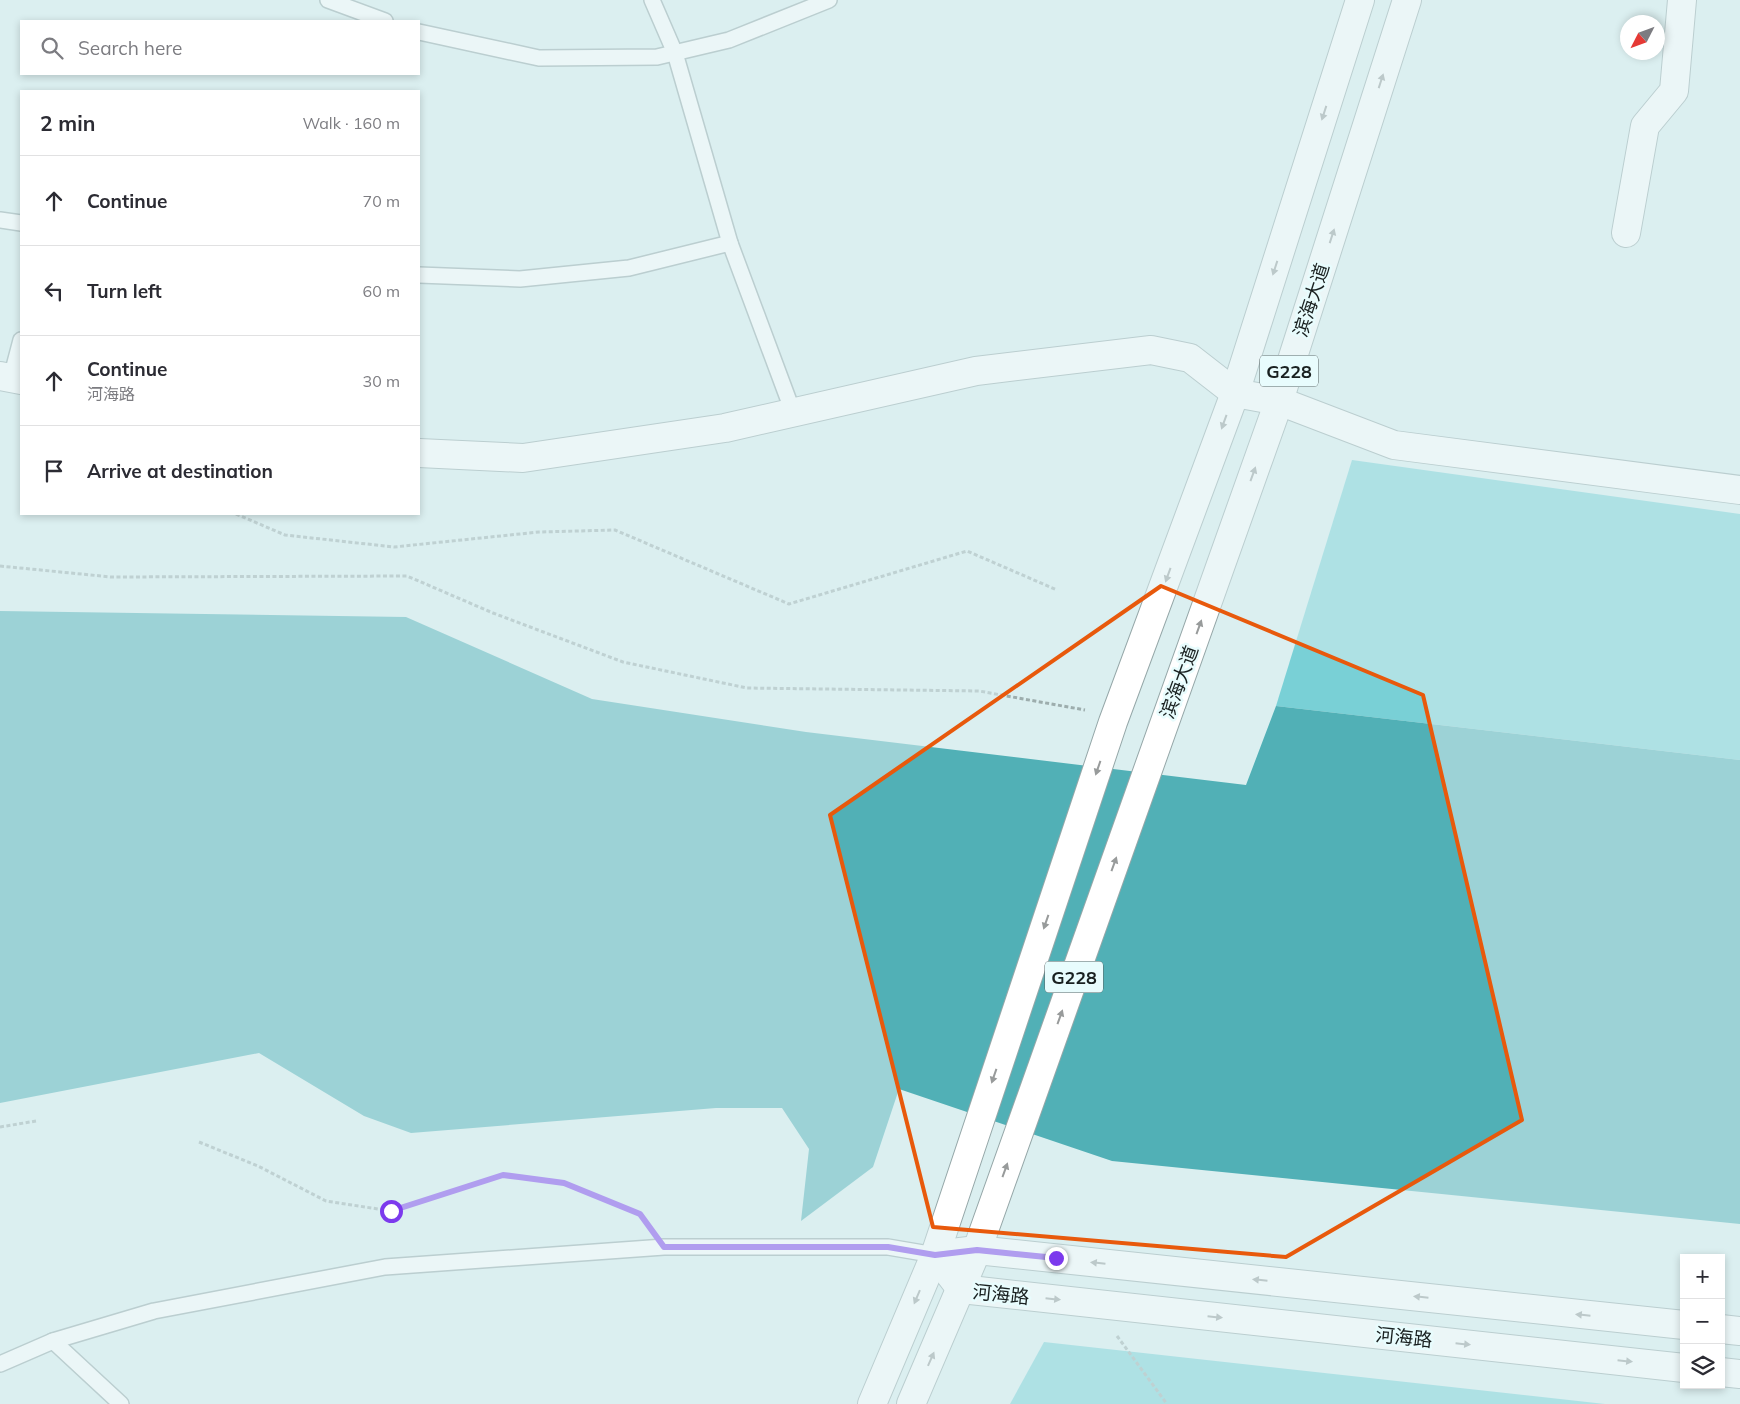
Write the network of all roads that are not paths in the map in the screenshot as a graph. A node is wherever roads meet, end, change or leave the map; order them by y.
1 (328, 0) edge
2 (652, 0) edge
3 (830, 0) edge
4 (1360, 0) edge
5 (1407, 0) edge
6 (1682, 0) edge
7 (382, 20) edge
8 (420, 32) edge
9 (675, 53) junction
10 (0, 220) edge
11 (20, 222) edge
12 (1626, 233) dead end
13 (730, 243) junction
14 (420, 275) edge
15 (20, 344) edge
16 (11, 378) edge
17 (1235, 393) junction
18 (1279, 402) junction
19 (793, 412) junction
20 (420, 453) edge
21 (1740, 490) edge
22 (977, 1250) junction
23 (935, 1255) junction
24 (961, 1290) junction
25 (1680, 1325) edge
26 (1725, 1329) edge
27 (1740, 1331) edge
28 (53, 1341) junction
29 (0, 1364) edge
30 (1680, 1368) edge
31 (1725, 1372) edge
32 (1740, 1374) edge
33 (121, 1404) edge
34 (872, 1404) edge
35 (911, 1404) edge

1 - 7 lane
2 - 9 lane
3 - 9 lane
4 -> 17 main road, G228
18 -> 5 main road, 滨海大道 / G228
6 - 12 main road
8 - 9 lane
9 - 13 lane
10 - 11 lane
13 - 14 lane
13 - 19 lane
15 - 16 lane
17 - 18 main road
17 - 19 main road
17 -> 23 main road, G228
18 - 21 main road
22 -> 18 main road, 滨海大道 / G228
19 - 20 main road
22 - 23 main road
22 - 24 main road, G228
25 -> 22 main road
23 - 24 main road, 河海路
23 - 28 lane
23 -> 34 main road, G228
24 -> 30 main road, 河海路
35 -> 24 main road, G228
26 - 27 main road
28 - 29 lane
28 - 33 lane
31 - 32 main road

